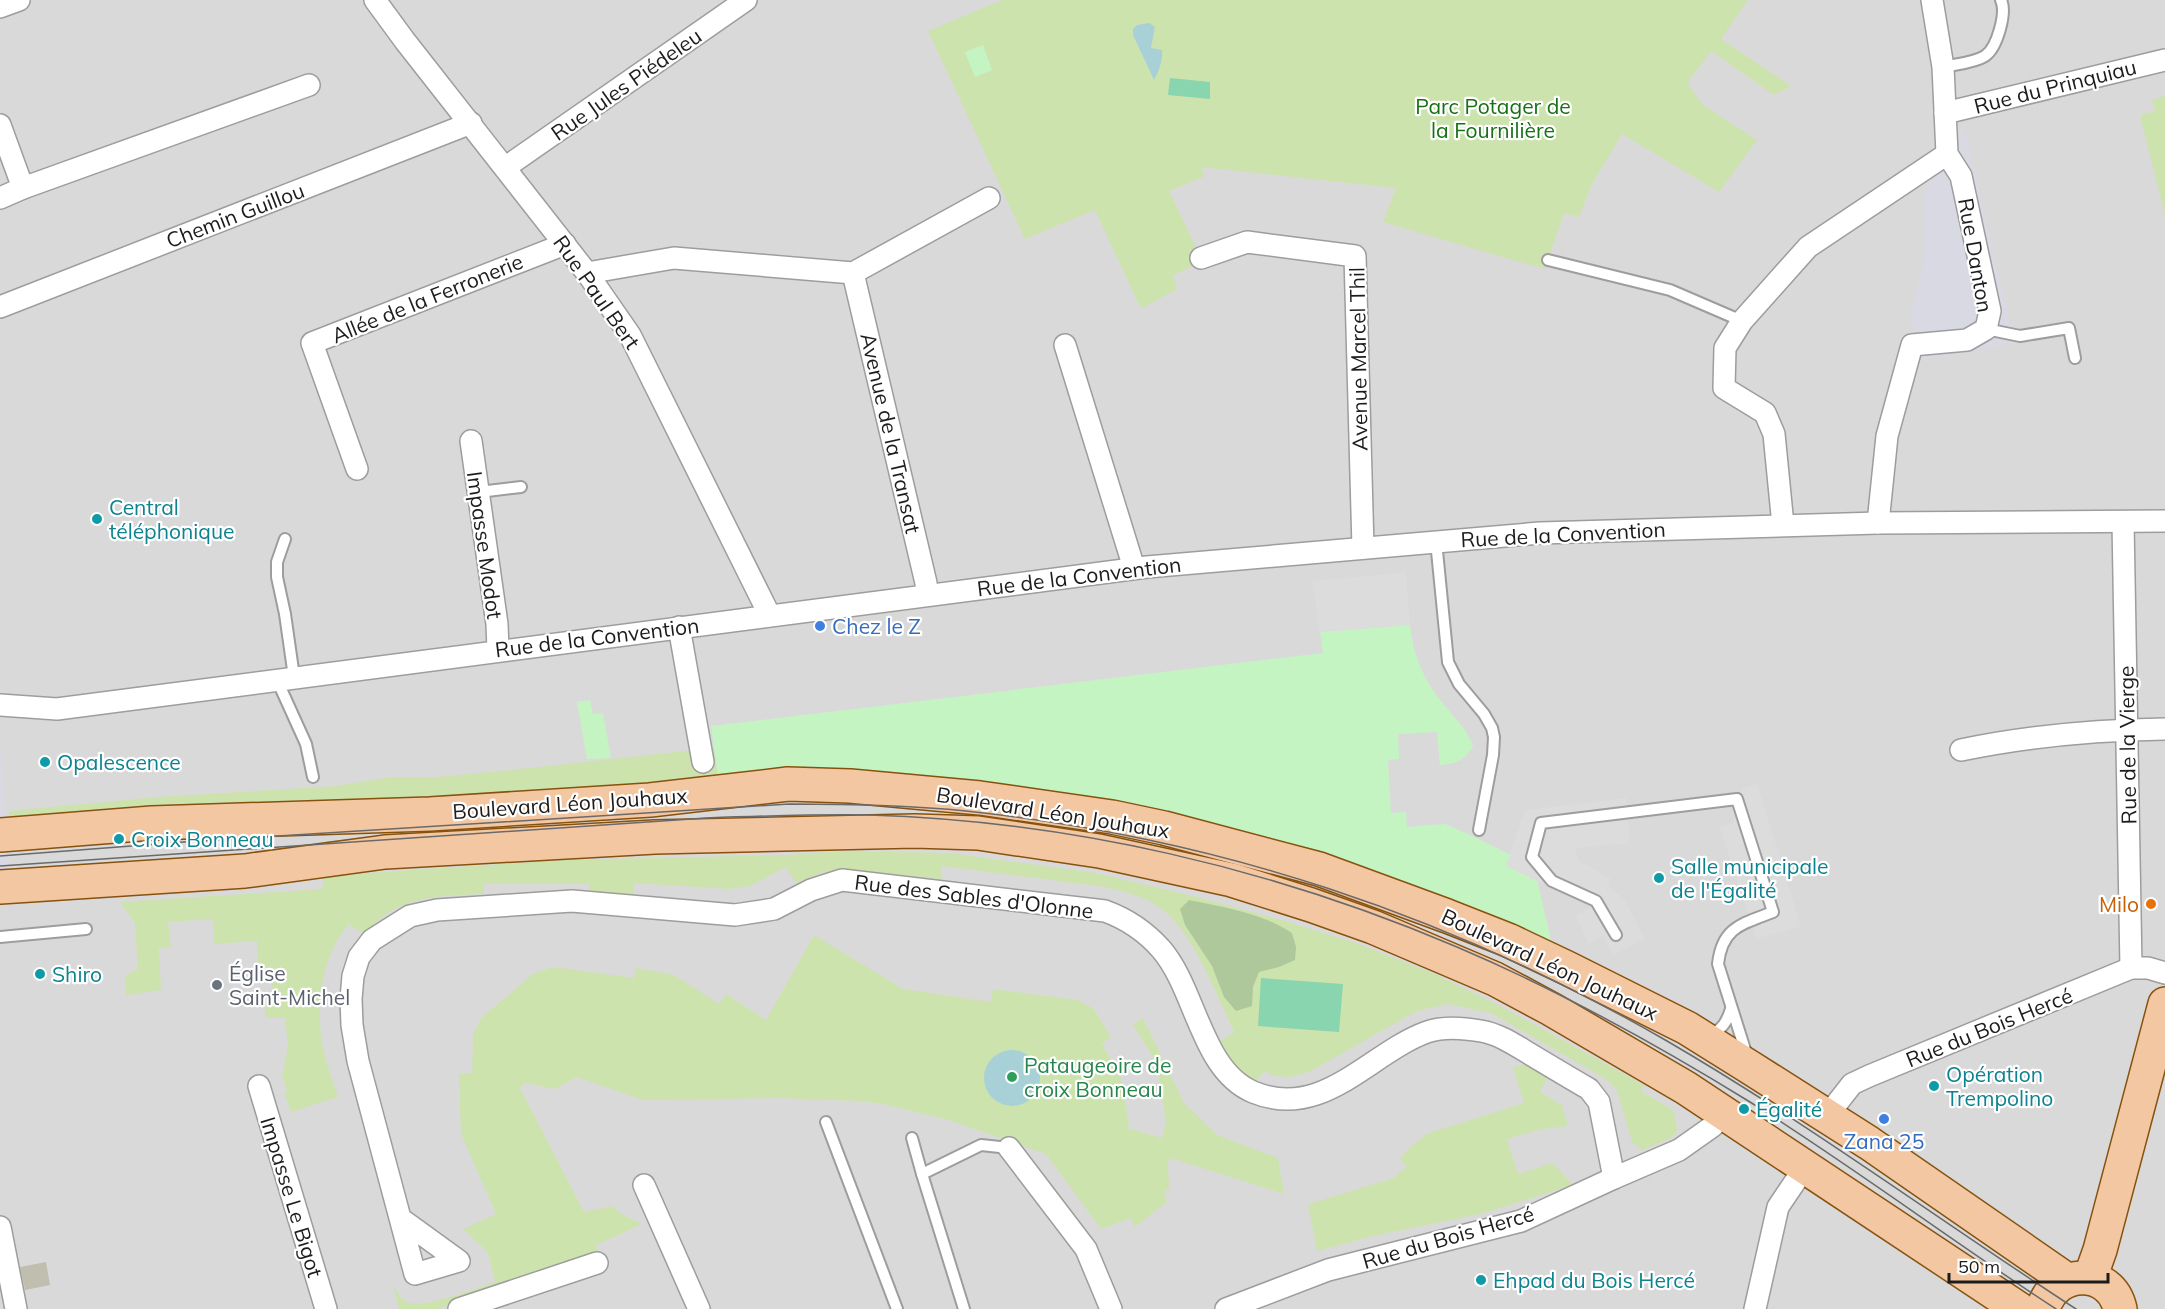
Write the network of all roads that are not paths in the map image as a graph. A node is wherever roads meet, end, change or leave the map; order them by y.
1 (19, 0) edge
2 (375, 0) edge
3 (746, 0) edge
4 (1932, 0) edge
5 (2001, 0) edge
6 (0, 7) edge
7 (2165, 60) edge
8 (1943, 67) junction
9 (309, 85) dead end
10 (1945, 113) junction
11 (471, 123) junction
12 (0, 125) edge
13 (1947, 154) junction
14 (506, 167) junction
15 (23, 188) junction
16 (0, 198) edge
17 (989, 198) dead end
18 (565, 244) junction
19 (1201, 258) dead end
20 (1548, 261) dead end
21 (587, 273) junction
22 (852, 273) junction
23 (0, 307) edge
24 (1742, 321) junction
25 (1986, 329) junction
26 (1065, 345) dead end
27 (2075, 358) dead end
28 (471, 441) dead end
29 (357, 469) dead end
30 (521, 487) dead end
31 (478, 492) junction
32 (2165, 521) edge
33 (2123, 522) junction
34 (1878, 523) junction
35 (1783, 525) junction
36 (285, 539) dead end
37 (1436, 541) junction
38 (1362, 548) junction
39 (1134, 568) junction
40 (927, 594) junction
41 (768, 616) junction
42 (679, 627) junction
43 (498, 650) junction
44 (286, 678) junction
45 (0, 705) edge
46 (2165, 729) edge
47 (2126, 730) junction
48 (1961, 750) dead end
49 (703, 762) dead end
50 (313, 777) dead end
51 (1479, 830) dead end
52 (0, 835) edge
53 (0, 887) edge
54 (86, 929) dead end
55 (1616, 935) dead end
56 (0, 937) edge
57 (2132, 968) junction
58 (2165, 973) edge
59 (2165, 1004) edge
60 (1731, 1009) junction
61 (1700, 1038) junction
62 (1751, 1068) junction
63 (259, 1086) dead end
64 (1721, 1112) junction
65 (1827, 1116) junction
66 (826, 1122) dead end
67 (912, 1138) dead end
68 (1009, 1148) joint
69 (1805, 1167) junction
70 (922, 1174) junction
71 (1614, 1178) junction
72 (644, 1185) dead end
73 (401, 1219) dead end
74 (0, 1227) edge
75 (597, 1263) dead end
76 (2079, 1279) junction
77 (1249, 1305) edge
78 (16, 1309) edge
79 (326, 1309) edge
80 (459, 1309) edge
81 (699, 1309) edge
82 (897, 1309) edge
83 (964, 1309) edge
84 (1111, 1309) edge
85 (1226, 1309) edge
86 (1755, 1309) edge
87 (2019, 1309) edge
88 (2043, 1309) edge
89 (2120, 1309) edge

1 - 6 street
2 - 11 street, Rue Paul Bert
3 - 14 street, Rue Jules Piédeleu
4 - 8 street, Rue Danton
5 - 8 lane
7 - 10 street, Rue du Prinquiau
8 - 10 street, Rue Danton
9 - 15 street
10 - 13 street, Rue Danton
11 - 14 street, Rue Paul Bert
11 - 23 street, Chemin Guillou
12 - 15 street
13 - 24 street
13 - 25 street, Rue Danton
14 - 18 street, Rue Paul Bert
15 - 16 street
17 - 22 street
18 - 21 street, Rue Paul Bert
18 - 29 street, Allée de la Ferronerie
19 - 38 street, Avenue Marcel Thil
20 - 24 lane
21 - 22 street
21 - 41 street, Rue Paul Bert
22 - 40 street, Avenue de la Transat
24 - 35 street
25 - 27 lane
25 - 34 street, Rue Danton
26 - 39 street
28 - 31 street, Impasse Modot
30 - 31 lane
31 - 43 street, Impasse Modot
32 - 33 street, Rue de la Convention
33 - 34 street, Rue de la Convention
33 - 47 street, Rue de la Vierge
34 - 35 street, Rue de la Convention
35 - 37 street, Rue de la Convention
36 - 44 lane
37 - 38 street, Rue de la Convention
37 - 51 lane
38 - 39 street, Rue de la Convention
39 - 40 street, Rue de la Convention
40 - 41 street, Rue de la Convention
41 - 42 street, Rue de la Convention
42 - 43 street, Rue de la Convention
42 - 49 street
43 - 44 street, Rue de la Convention
44 - 45 street, Rue de la Convention
44 - 50 lane
46 - 47 street
47 - 48 street
47 - 57 street, Rue de la Vierge
52 - 61 main road, Boulevard Léon Jouhaux
53 - 64 main road, Boulevard Léon Jouhaux
54 - 56 lane
55 - 60 lane
57 - 58 street
57 - 65 street, Rue du Bois Hercé
59 - 76 main road
60 - 61 lane
60 - 62 lane
61 - 62 main road, Boulevard Léon Jouhaux
62 - 65 main road, Boulevard Léon Jouhaux
63 - 79 street, Impasse Le Bigot
64 - 69 main road, Boulevard Léon Jouhaux
64 - 71 street, Rue du Bois Hercé
65 - 76 main road, Boulevard Léon Jouhaux
66 - 82 lane
67 - 70 lane
68 - 70 lane
68 - 84 street
69 - 86 street
69 - 87 main road, Boulevard Léon Jouhaux
70 - 83 lane
71 - 73 street, Rue des Sables d'Olonne
71 - 77 street, Rue du Bois Hercé
72 - 81 street
74 - 78 street
75 - 80 street
76 - 88 main road
76 - 89 main road, Boulevard Léon Jouhaux
77 - 85 street, Rue du Bois Hercé

